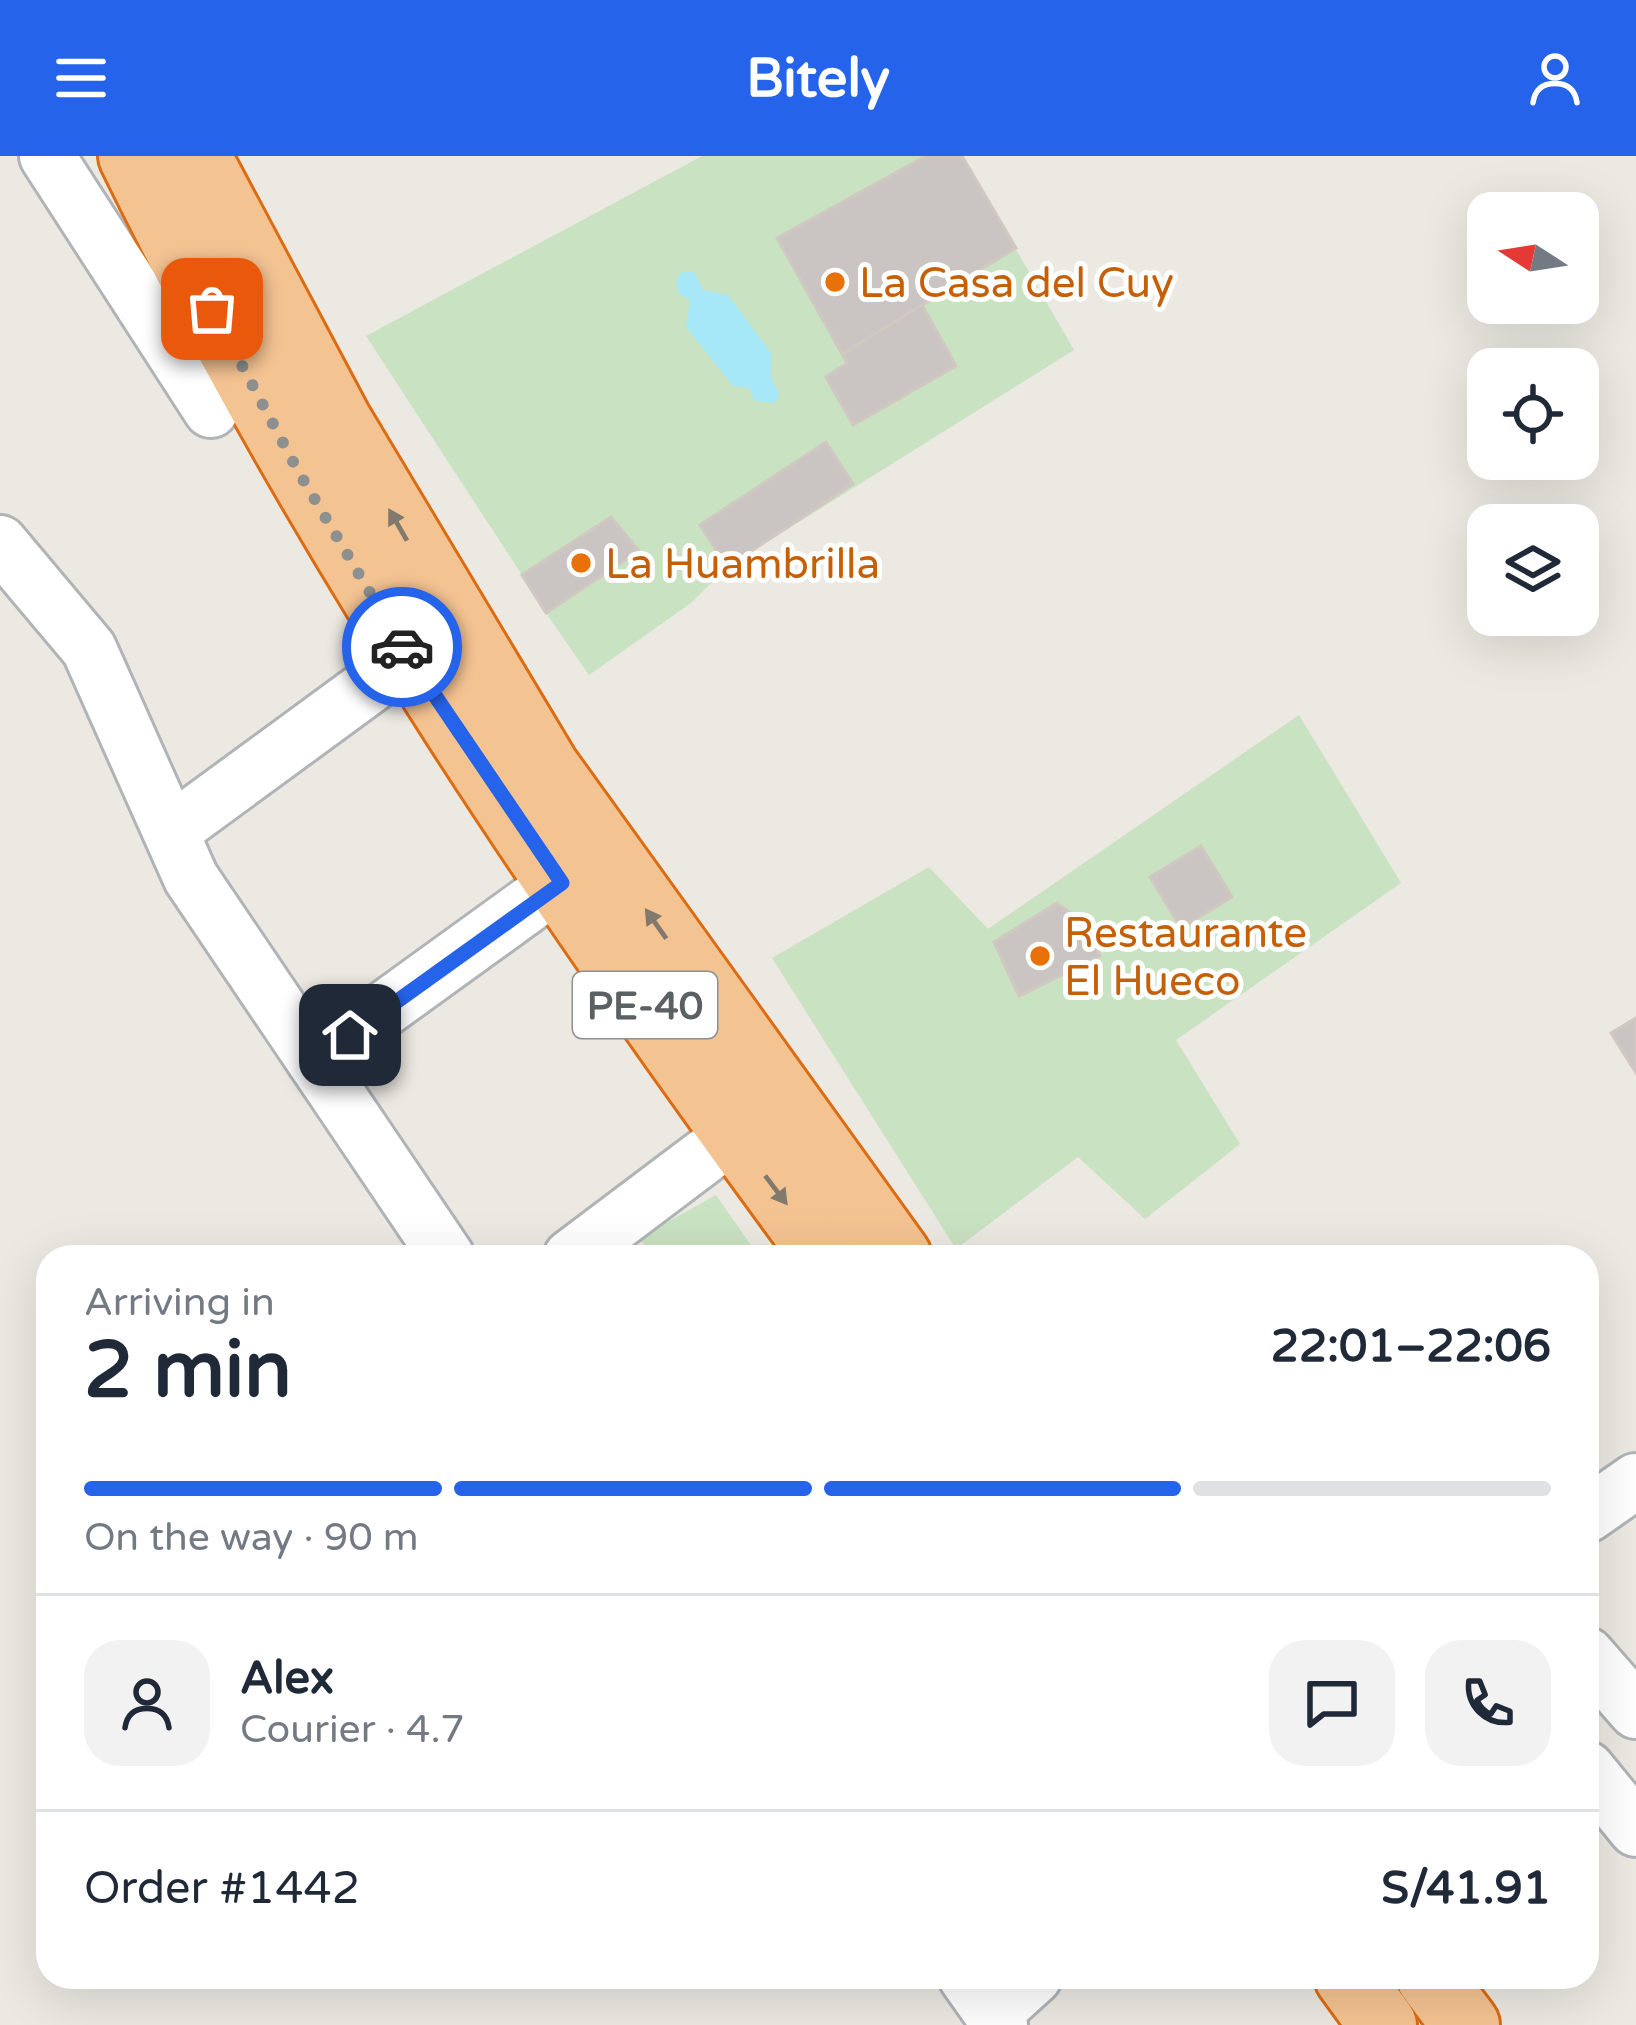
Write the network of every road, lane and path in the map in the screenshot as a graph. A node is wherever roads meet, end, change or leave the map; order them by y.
1 (47, 156) edge
2 (132, 156) edge
3 (197, 156) edge
4 (212, 410) dead end
5 (0, 543) edge
6 (379, 679) dead end
7 (173, 830) junction
8 (583, 866) junction
9 (314, 1060) junction
10 (758, 1117) junction
11 (439, 1245) edge
12 (588, 1245) edge
13 (820, 1245) edge
14 (886, 1245) edge
15 (1636, 1480) edge
16 (1599, 1506) edge
17 (1599, 1669) edge
18 (1636, 1711) edge
19 (1599, 1783) edge
20 (1636, 1828) edge
21 (1014, 1989) edge
22 (1357, 1989) edge
23 (1439, 1989) edge
24 (987, 2005) edge
25 (1383, 2025) edge
26 (1466, 2025) edge

1 - 4 street
2 - 8 highway, PE-40
8 -> 3 highway, PE-40
5 - 7 street
6 - 7 street
7 - 9 street
8 - 9 street
8 - 10 highway, PE-40
9 - 11 street
10 - 12 street
10 -> 13 highway, PE-40
10 - 14 highway, PE-40
15 - 16 street
17 - 18 street
19 - 20 street
21 - 24 street
22 - 25 highway
23 - 26 highway

